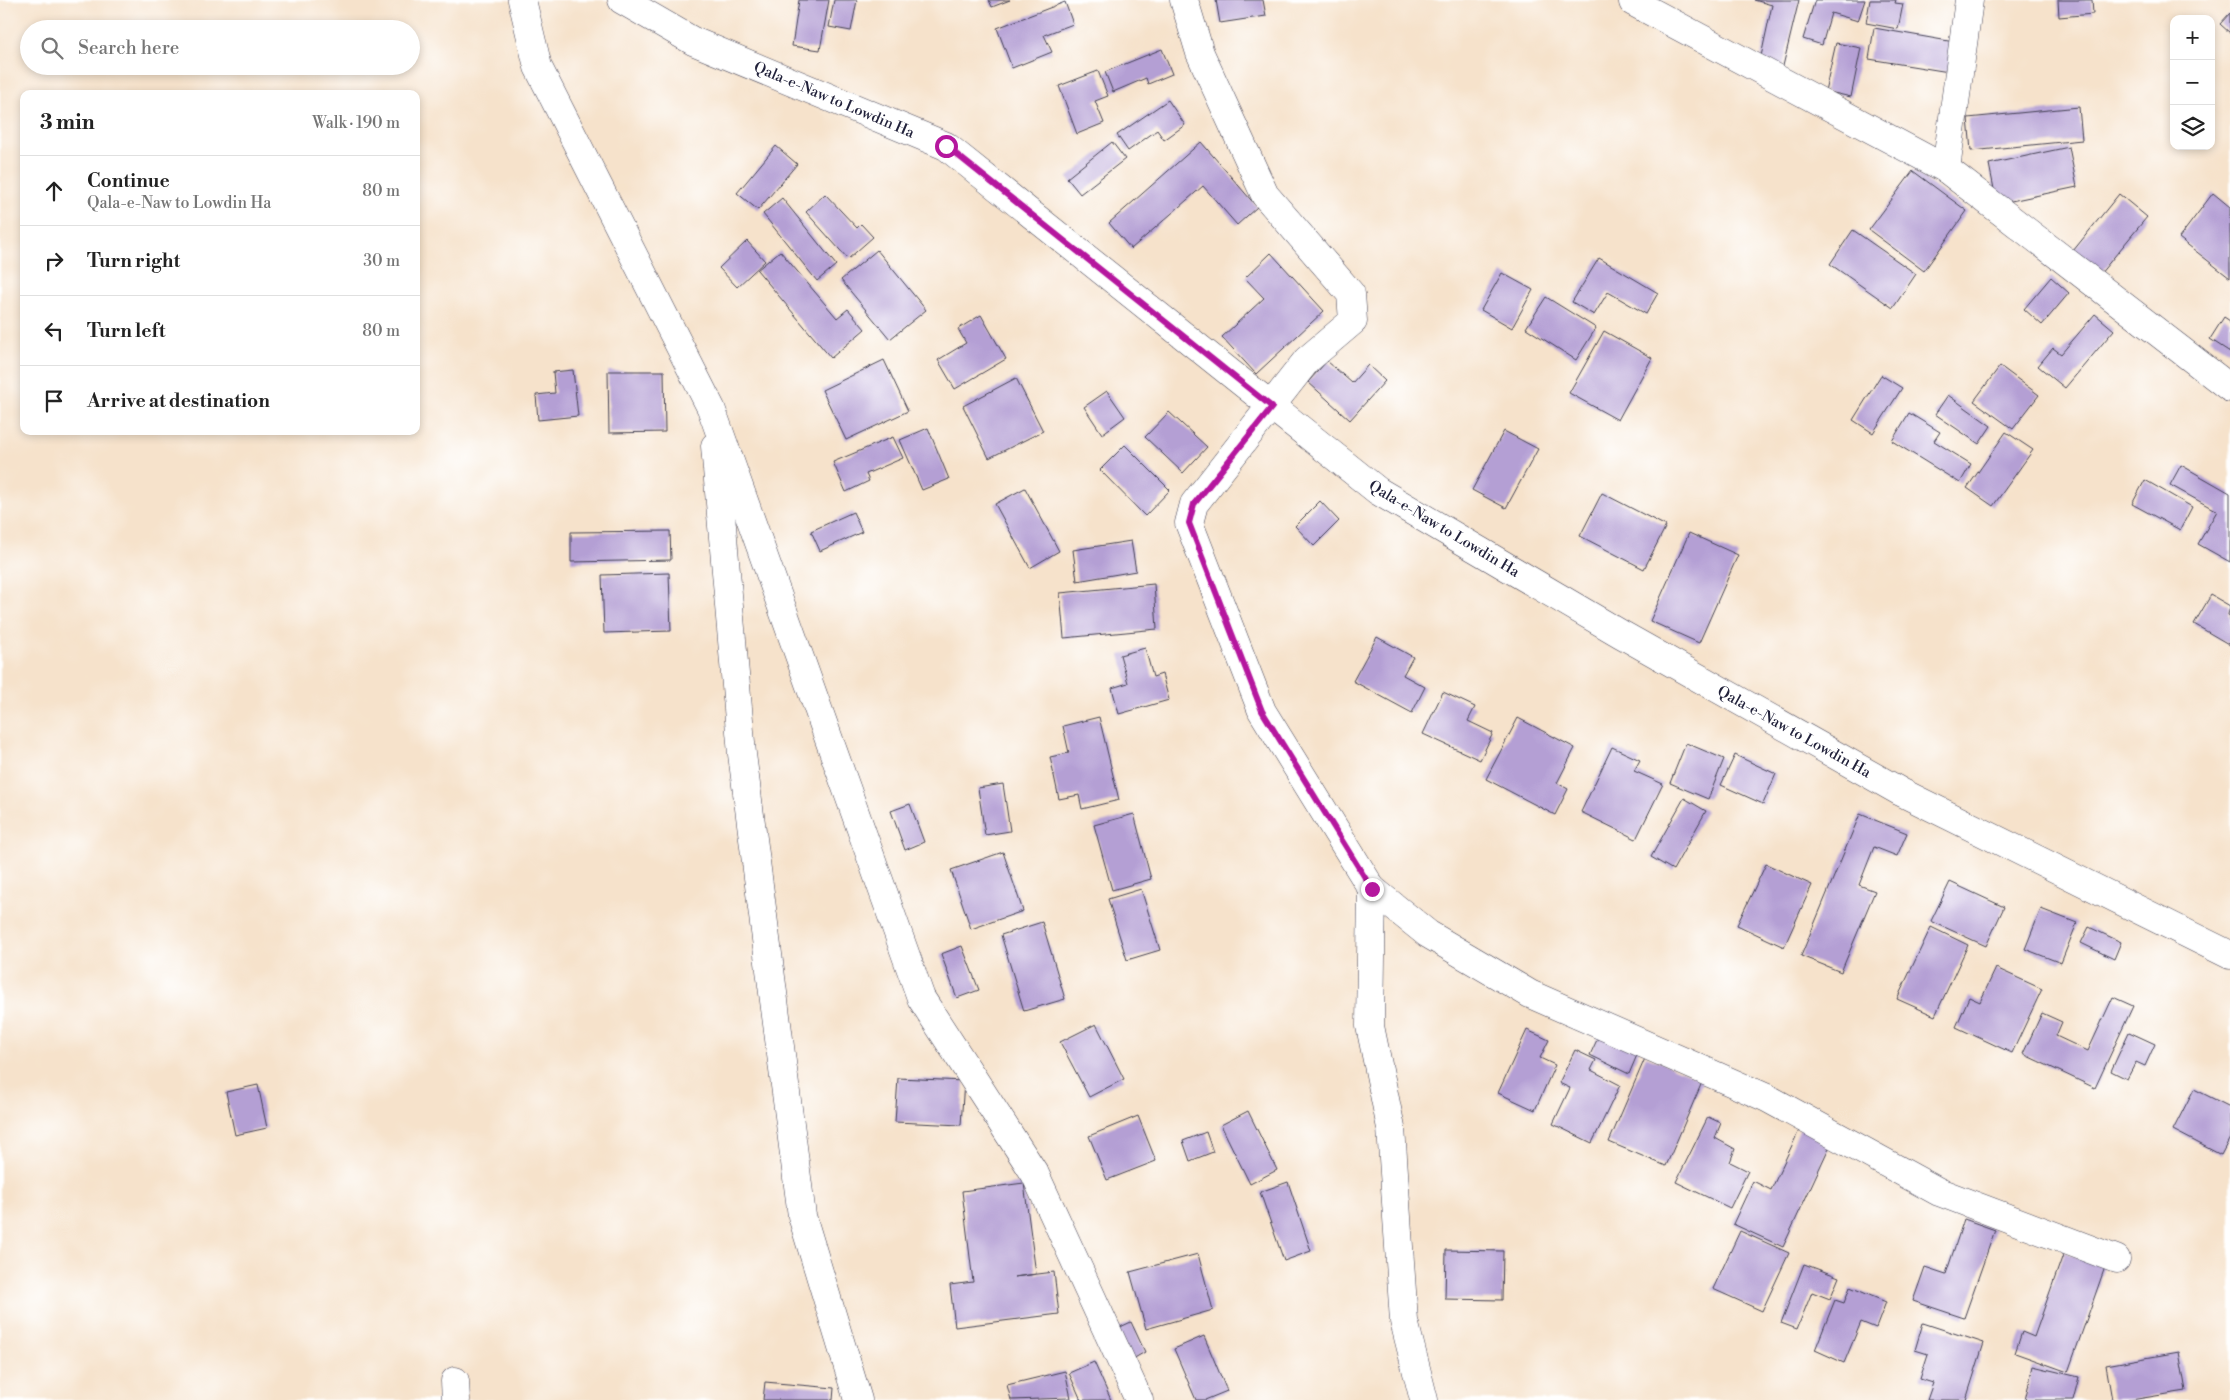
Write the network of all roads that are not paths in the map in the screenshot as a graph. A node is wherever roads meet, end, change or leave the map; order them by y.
1 (522, 0) edge
2 (622, 0) edge
3 (1184, 0) edge
4 (1969, 0) edge
5 (1633, 2) dead end
6 (1946, 170) junction
7 (2230, 388) edge
8 (1272, 407) junction
9 (711, 408) junction
10 (1372, 889) junction
11 (2230, 955) edge
12 (2116, 1259) dead end
13 (858, 1400) edge
14 (1139, 1400) edge
15 (1424, 1400) edge

1 - 9 street
2 - 8 street, Qala-e-Naw to Lowdin Ha
3 - 8 street
4 - 6 street
5 - 6 street
6 - 7 street
8 - 10 street
8 - 11 street, Qala-e-Naw to Lowdin Ha
9 - 13 street
9 - 14 street
10 - 12 street
10 - 15 street

